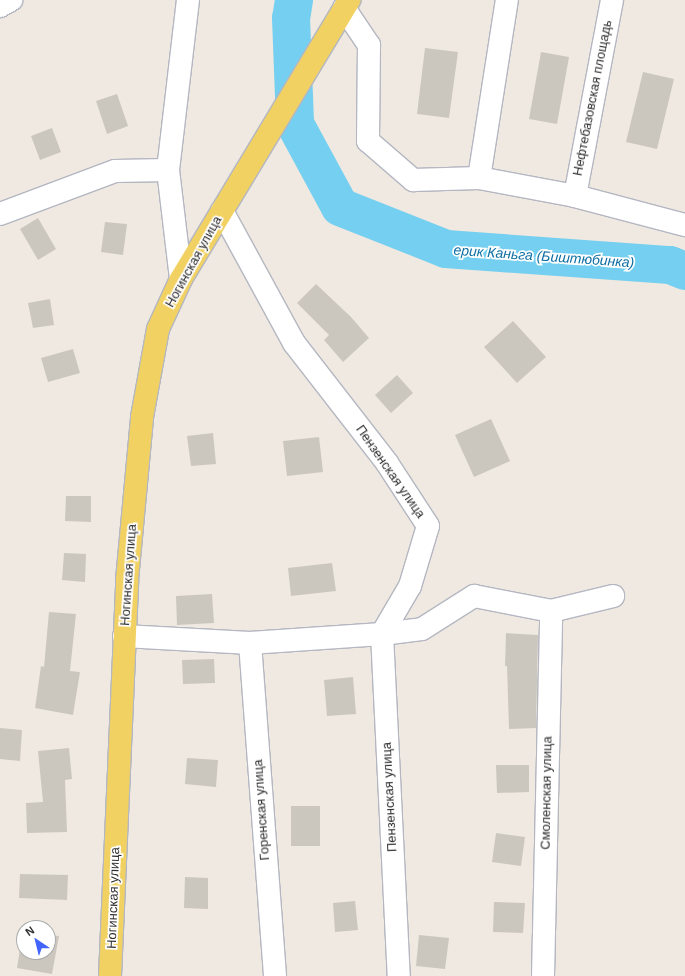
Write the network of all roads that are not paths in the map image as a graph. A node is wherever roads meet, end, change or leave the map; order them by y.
1 (11, 0) edge
2 (188, 0) edge
3 (507, 0) edge
4 (612, 0) edge
5 (346, 4) edge
6 (0, 6) edge
7 (168, 170) junction
8 (478, 178) junction
9 (575, 196) junction
10 (226, 203) junction
11 (0, 214) edge
12 (685, 225) edge
13 (181, 279) junction
14 (613, 596) dead end
15 (551, 611) junction
16 (382, 634) junction
17 (124, 636) junction
18 (250, 643) junction
19 (110, 976) edge
20 (275, 976) edge
21 (399, 976) edge
22 (543, 976) edge

1 - 6 street
2 - 7 street
3 - 8 street
4 - 9 street, Нефтебазовская площадь
5 - 8 street
5 - 10 main road, Ногинская улица
7 - 11 street
7 - 13 street
8 - 9 street
9 - 12 street
10 - 13 main road, Ногинская улица
10 - 16 street, Пензенская улица
13 - 17 main road, Ногинская улица
14 - 15 street
15 - 16 street
15 - 22 street, Смоленская улица
16 - 18 street
16 - 21 street, Пензенская улица
17 - 18 street
17 - 19 main road, Ногинская улица
18 - 20 street, Горенская улица

